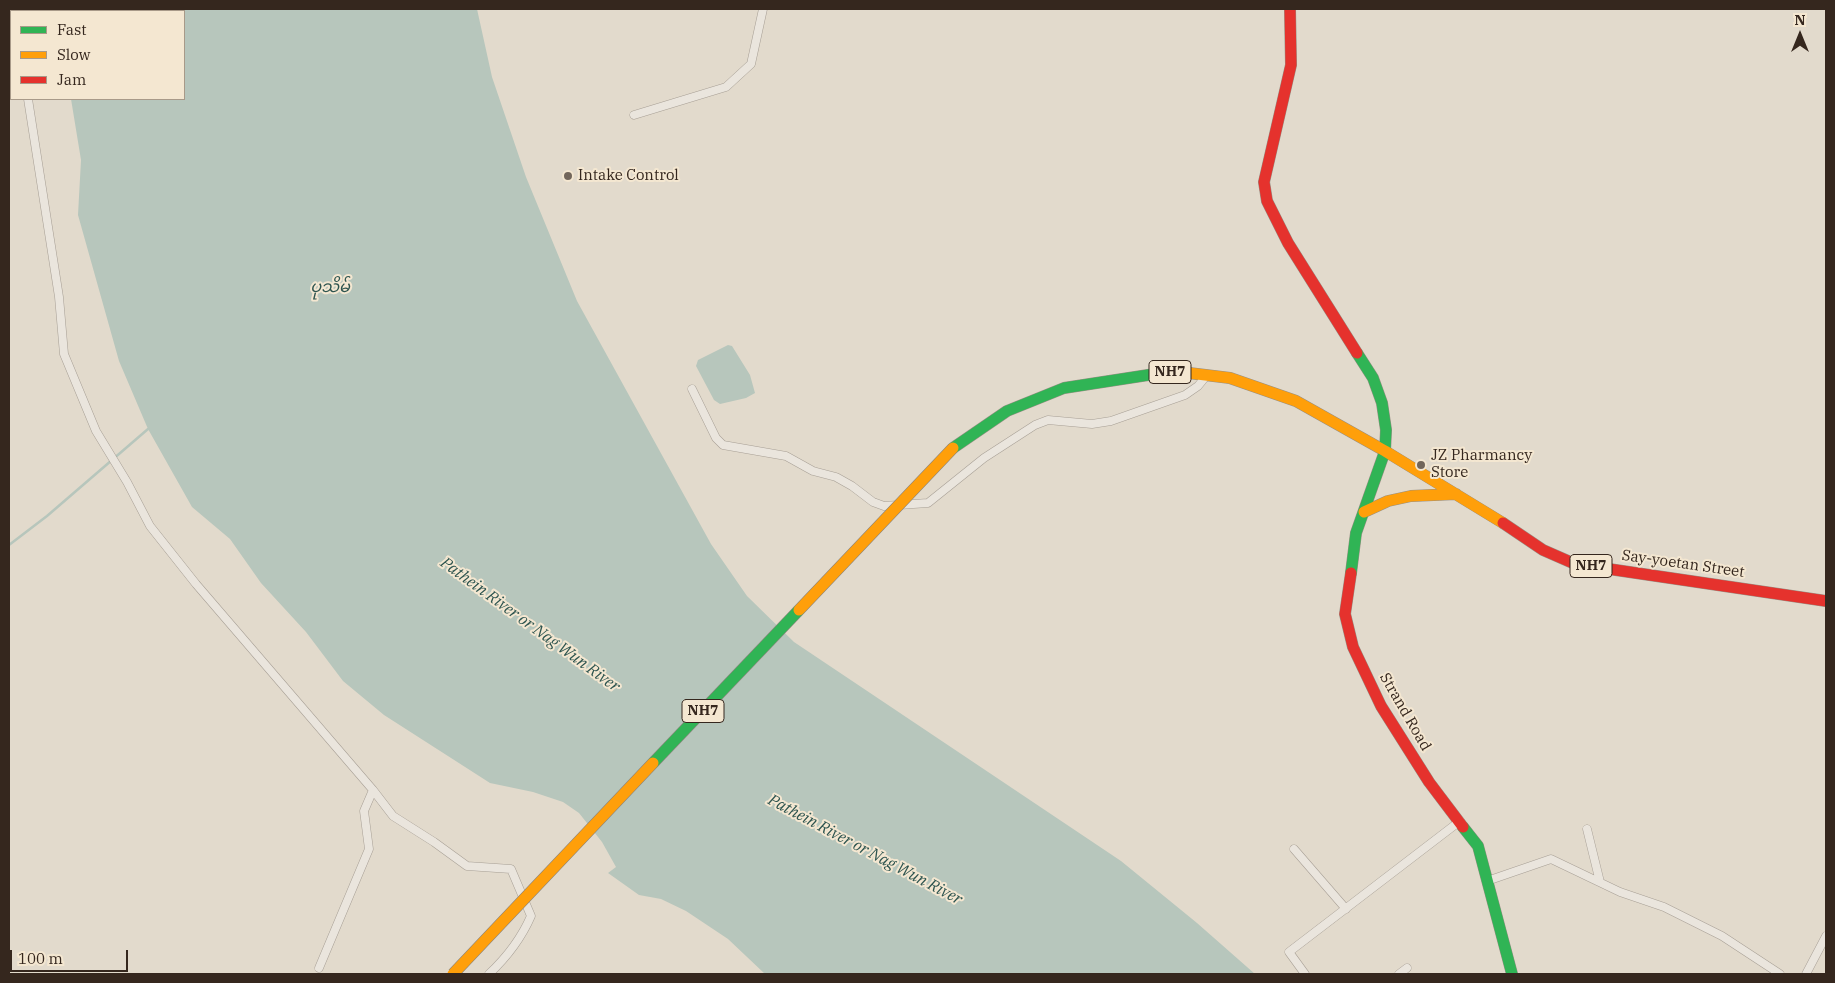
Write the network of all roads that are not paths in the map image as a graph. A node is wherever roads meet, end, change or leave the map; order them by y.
1 (763, 9) edge
2 (1290, 9) edge
3 (28, 100) edge
4 (634, 115) dead end
5 (1207, 375) junction
6 (692, 389) dead end
7 (1385, 451) junction
8 (1456, 494) junction
9 (1364, 512) junction
10 (1826, 601) edge
11 (372, 790) junction
12 (1460, 821) junction
13 (1587, 828) dead end
14 (1294, 849) dead end
15 (1487, 881) junction
16 (1600, 882) junction
17 (1346, 909) junction
18 (1826, 936) edge
19 (319, 968) dead end
20 (1407, 968) dead end
21 (453, 974) edge
22 (489, 974) edge
23 (1304, 974) edge
24 (1399, 974) edge
25 (1512, 974) edge
26 (1780, 974) edge
27 (1806, 974) edge

1 - 4 street
2 - 7 main road, Strand Road
3 - 11 street
5 - 6 street
5 - 7 main road, NH7
5 - 21 main road, NH7, bridge
7 - 8 main road, Say-yoetan Street / NH7
7 - 9 main road, Strand Road
8 - 9 main road
8 - 10 main road, Say-yoetan Street / NH7
9 - 12 main road, Strand Road
11 - 19 street
11 - 22 street
12 - 15 main road, Strand Road
12 - 17 street
13 - 16 street
14 - 17 street
15 - 16 street
15 - 25 main road, Strand Road
16 - 26 street
17 - 23 street
18 - 27 street
20 - 24 street

